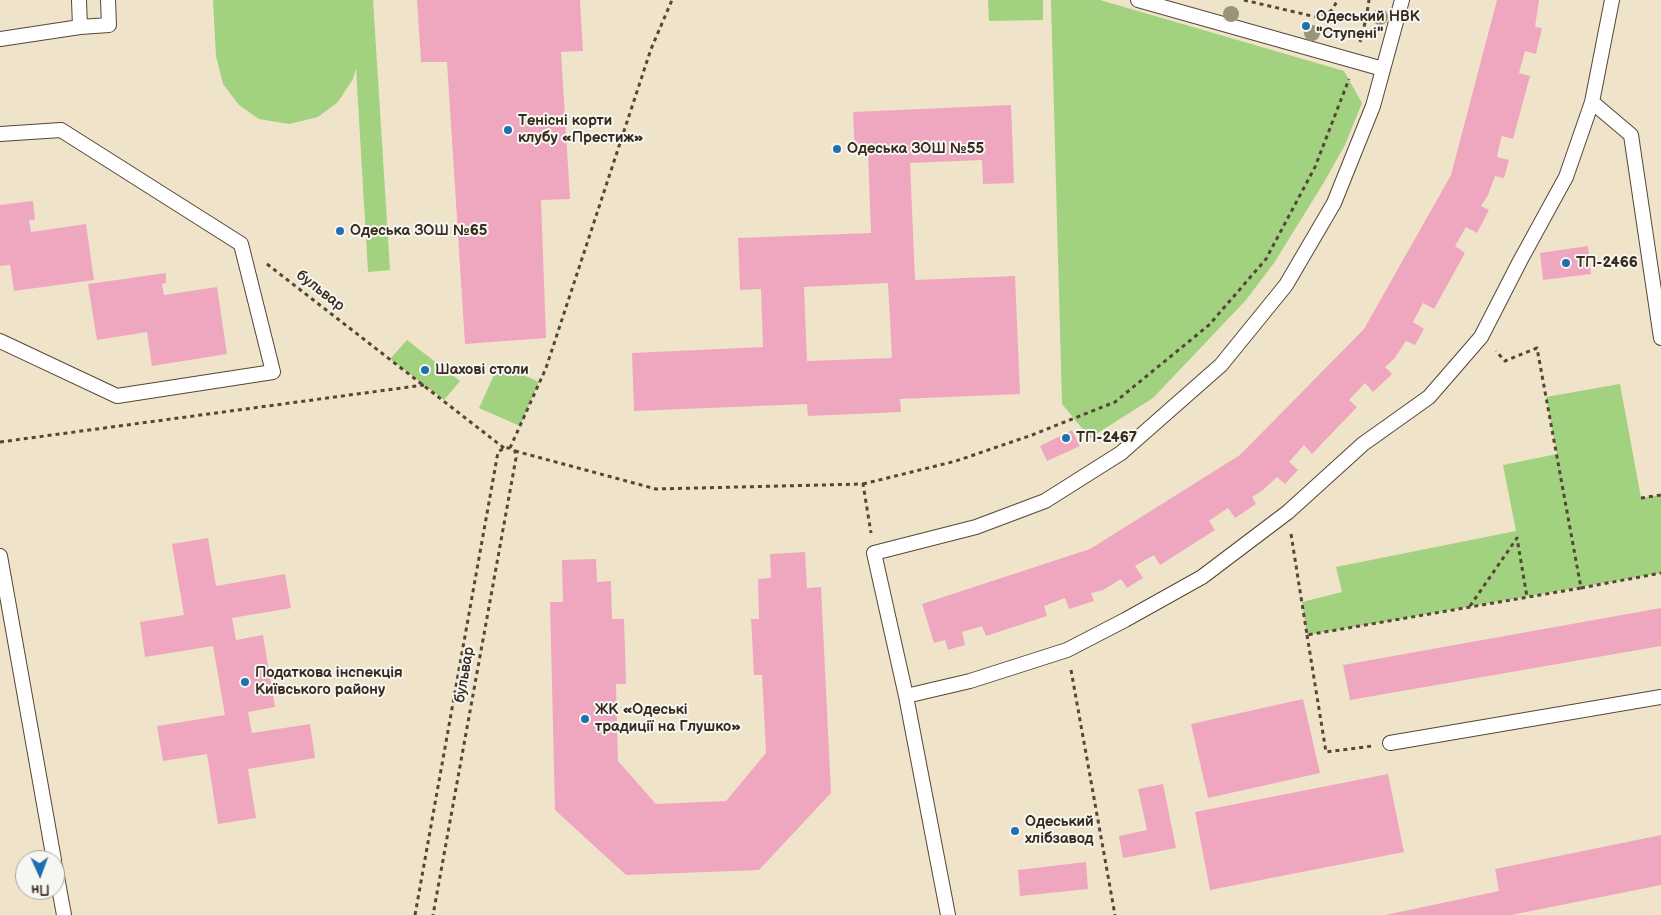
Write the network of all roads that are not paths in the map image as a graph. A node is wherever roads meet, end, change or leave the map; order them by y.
1 (79, 0) edge
2 (108, 0) edge
3 (1138, 0) edge
4 (1402, 0) edge
5 (1612, 0) edge
6 (80, 27) junction
7 (0, 39) edge
8 (1383, 69) junction
9 (1592, 102) junction
10 (0, 134) edge
11 (1661, 338) edge
12 (0, 341) edge
13 (0, 556) edge
14 (906, 696) junction
15 (1661, 697) edge
16 (1390, 743) road end
17 (52, 850) edge
18 (61, 900) edge
19 (64, 915) edge
20 (948, 915) edge

1 - 6 lane
2 - 6 lane
3 - 8 lane
4 - 8 lane
5 - 9 lane
6 - 7 lane
8 - 14 lane
9 - 11 lane
9 - 14 lane
10 - 12 lane
13 - 17 lane
14 - 20 lane
15 - 16 lane
18 - 19 lane

